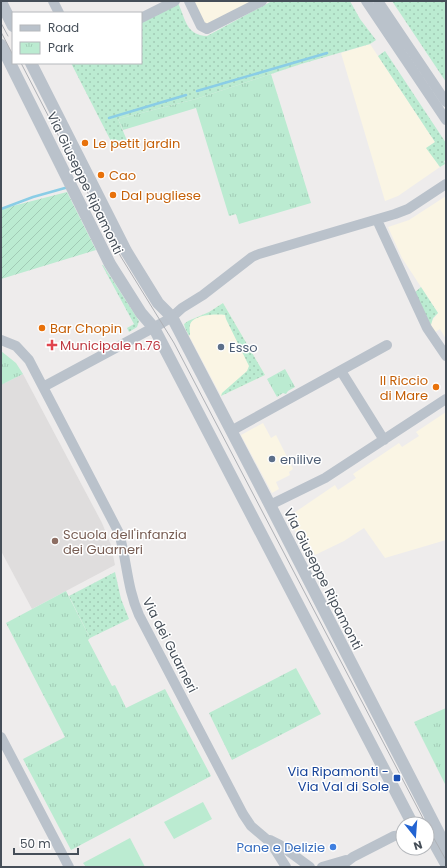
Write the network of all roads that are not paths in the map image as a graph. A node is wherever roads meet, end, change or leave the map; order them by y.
1 (53, 1) edge
2 (175, 1) edge
3 (188, 1) edge
4 (262, 1) edge
5 (366, 1) edge
6 (378, 1) edge
7 (1, 2) edge
8 (58, 12) edge
9 (142, 18) edge
10 (12, 24) edge
11 (1, 45) edge
12 (32, 64) edge
13 (446, 102) edge
14 (446, 120) edge
15 (446, 184) edge
16 (377, 220) junction
17 (172, 317) junction
18 (154, 328) junction
19 (1, 340) edge
20 (387, 345) dead end
21 (446, 356) edge
22 (341, 370) junction
23 (43, 387) junction
24 (446, 399) edge
25 (231, 430) junction
26 (384, 440) junction
27 (270, 505) junction
28 (1, 736) edge
29 (417, 816) edge
30 (417, 816) edge
31 (435, 836) edge
32 (395, 837) edge
33 (266, 839) junction
34 (353, 857) junction
35 (443, 860) edge
36 (69, 867) edge
37 (286, 867) edge
38 (306, 867) edge
39 (311, 867) edge
40 (322, 867) edge
41 (340, 867) edge

1 - 8 street
2 - 9 street
3 - 4 street
5 - 14 street
6 - 13 street
7 - 10 street
11 - 18 street, Via Giuseppe Ripamonti
12 - 17 street, Via Giuseppe Ripamonti
15 - 16 street
16 - 17 street
16 - 21 street
17 - 18 street
17 - 25 street, Via Giuseppe Ripamonti
18 - 23 street
18 - 29 street, Via Giuseppe Ripamonti
19 - 23 street, Via dei Guarneri
20 - 22 street
22 - 25 street
22 - 26 street
23 - 33 street, Via dei Guarneri
24 - 26 street
25 - 27 street, Via Giuseppe Ripamonti
26 - 27 street
27 - 30 street, Via Giuseppe Ripamonti
28 - 36 street
31 - 35 street, Via Giuseppe Ripamonti
32 - 34 street
33 - 37 street, Via dei Guarneri
33 - 39 street, Via dei Guarneri
34 - 40 street
34 - 41 street
38 - 39 street

